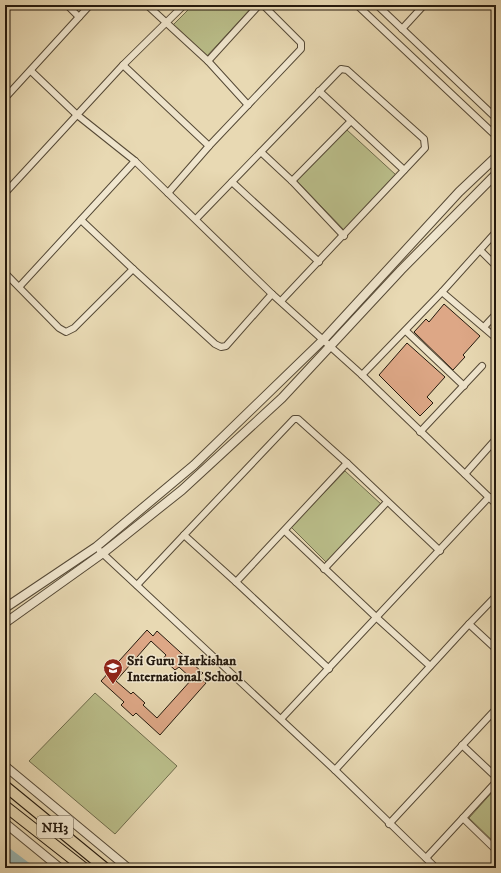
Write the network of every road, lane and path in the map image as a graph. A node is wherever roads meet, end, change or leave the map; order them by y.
1 (67, 5) edge
2 (90, 5) edge
3 (147, 5) edge
4 (184, 5) edge
5 (259, 5) edge
6 (263, 5) edge
7 (356, 5) edge
8 (377, 5) edge
9 (420, 6) edge
10 (80, 17) junction
11 (166, 23) junction
12 (402, 29) junction
13 (208, 61) junction
14 (123, 65) junction
15 (31, 70) junction
16 (319, 91) junction
17 (5, 98) edge
18 (248, 105) junction
19 (76, 114) junction
20 (496, 118) edge
21 (351, 121) junction
22 (496, 136) edge
23 (209, 146) junction
24 (261, 152) junction
25 (496, 157) edge
26 (135, 161) junction
27 (404, 170) junction
28 (496, 174) edge
29 (292, 181) junction
30 (232, 182) junction
31 (5, 193) edge
32 (168, 193) junction
33 (196, 219) junction
34 (80, 220) junction
35 (496, 232) edge
36 (344, 236) junction
37 (480, 250) junction
38 (319, 262) junction
39 (496, 266) edge
40 (133, 268) junction
41 (5, 273) edge
42 (20, 286) junction
43 (442, 292) junction
44 (272, 294) junction
45 (281, 301) junction
46 (496, 314) edge
47 (484, 327) junction
48 (406, 331) junction
49 (496, 338) edge
50 (324, 339) junction
51 (332, 346) junction
52 (482, 366) dead end
53 (362, 375) junction
54 (464, 386) junction
55 (420, 432) junction
56 (496, 439) edge
57 (347, 463) junction
58 (465, 474) junction
59 (489, 498) junction
60 (387, 502) junction
61 (496, 504) edge
62 (285, 531) junction
63 (184, 535) junction
64 (96, 547) junction
65 (440, 551) junction
66 (103, 553) junction
67 (324, 569) junction
68 (236, 582) junction
69 (137, 585) junction
70 (496, 596) edge
71 (5, 608) edge
72 (377, 618) junction
73 (5, 623) edge
74 (469, 624) junction
75 (496, 649) edge
76 (430, 666) junction
77 (329, 669) junction
78 (496, 711) edge
79 (281, 720) junction
80 (462, 745) junction
81 (5, 766) edge
82 (335, 770) junction
83 (496, 777) edge
84 (496, 782) edge
85 (5, 786) edge
86 (5, 806) edge
87 (463, 818) junction
88 (5, 823) edge
89 (389, 824) junction
90 (496, 850) edge
91 (426, 858) junction
92 (60, 868) edge
93 (84, 868) edge
94 (105, 868) edge
95 (128, 868) edge
96 (436, 868) edge

1 - 10 street
2 - 10 street
3 - 11 street
4 - 11 street
5 - 13 street
6 - 18 street
7 - 22 street
8 - 12 street
9 - 12 street
10 - 15 street
11 - 13 street
11 - 14 street
12 - 20 street
13 - 18 street
14 - 19 street
14 - 23 street
15 - 17 street
15 - 19 street
16 - 21 street
16 - 24 street
16 - 27 street
18 - 23 street
19 - 26 street
19 - 31 street
21 - 27 street
21 - 29 street
23 - 32 street
24 - 29 street
24 - 30 street
25 - 50 street
26 - 32 street
26 - 34 street
27 - 36 street
28 - 51 street
29 - 36 street
30 - 33 street
30 - 38 street
32 - 33 street
33 - 44 street
34 - 40 street
34 - 42 street
35 - 37 street
36 - 38 street
37 - 39 street
37 - 43 street
38 - 45 street
40 - 42 street
40 - 44 street
41 - 42 street
43 - 47 street
43 - 48 street
44 - 45 street
45 - 50 street
46 - 47 street
47 - 49 street
48 - 53 street
48 - 54 street
50 - 51 street
50 - 64 street
51 - 53 street
51 - 66 street
52 - 54 street
53 - 55 street
54 - 55 street
55 - 58 street
56 - 58 street
57 - 60 street
57 - 62 street
57 - 63 street
58 - 59 street
59 - 61 street
59 - 65 street
60 - 65 street
60 - 67 street
62 - 67 street
62 - 68 street
63 - 68 street
63 - 69 street
64 - 66 street
64 - 71 street
65 - 72 street
66 - 69 street
66 - 73 street
67 - 72 street
68 - 77 street
69 - 79 street
70 - 74 street
72 - 76 street
72 - 77 street
74 - 75 street
74 - 76 street
76 - 82 street
77 - 79 street
78 - 80 street
79 - 82 street
80 - 83 street
80 - 89 street
81 - 95 street
82 - 89 street
84 - 87 street
85 - 94 highway, NH3
86 - 93 highway, NH3
87 - 90 street
87 - 91 street
88 - 92 street
89 - 91 street
91 - 96 street

